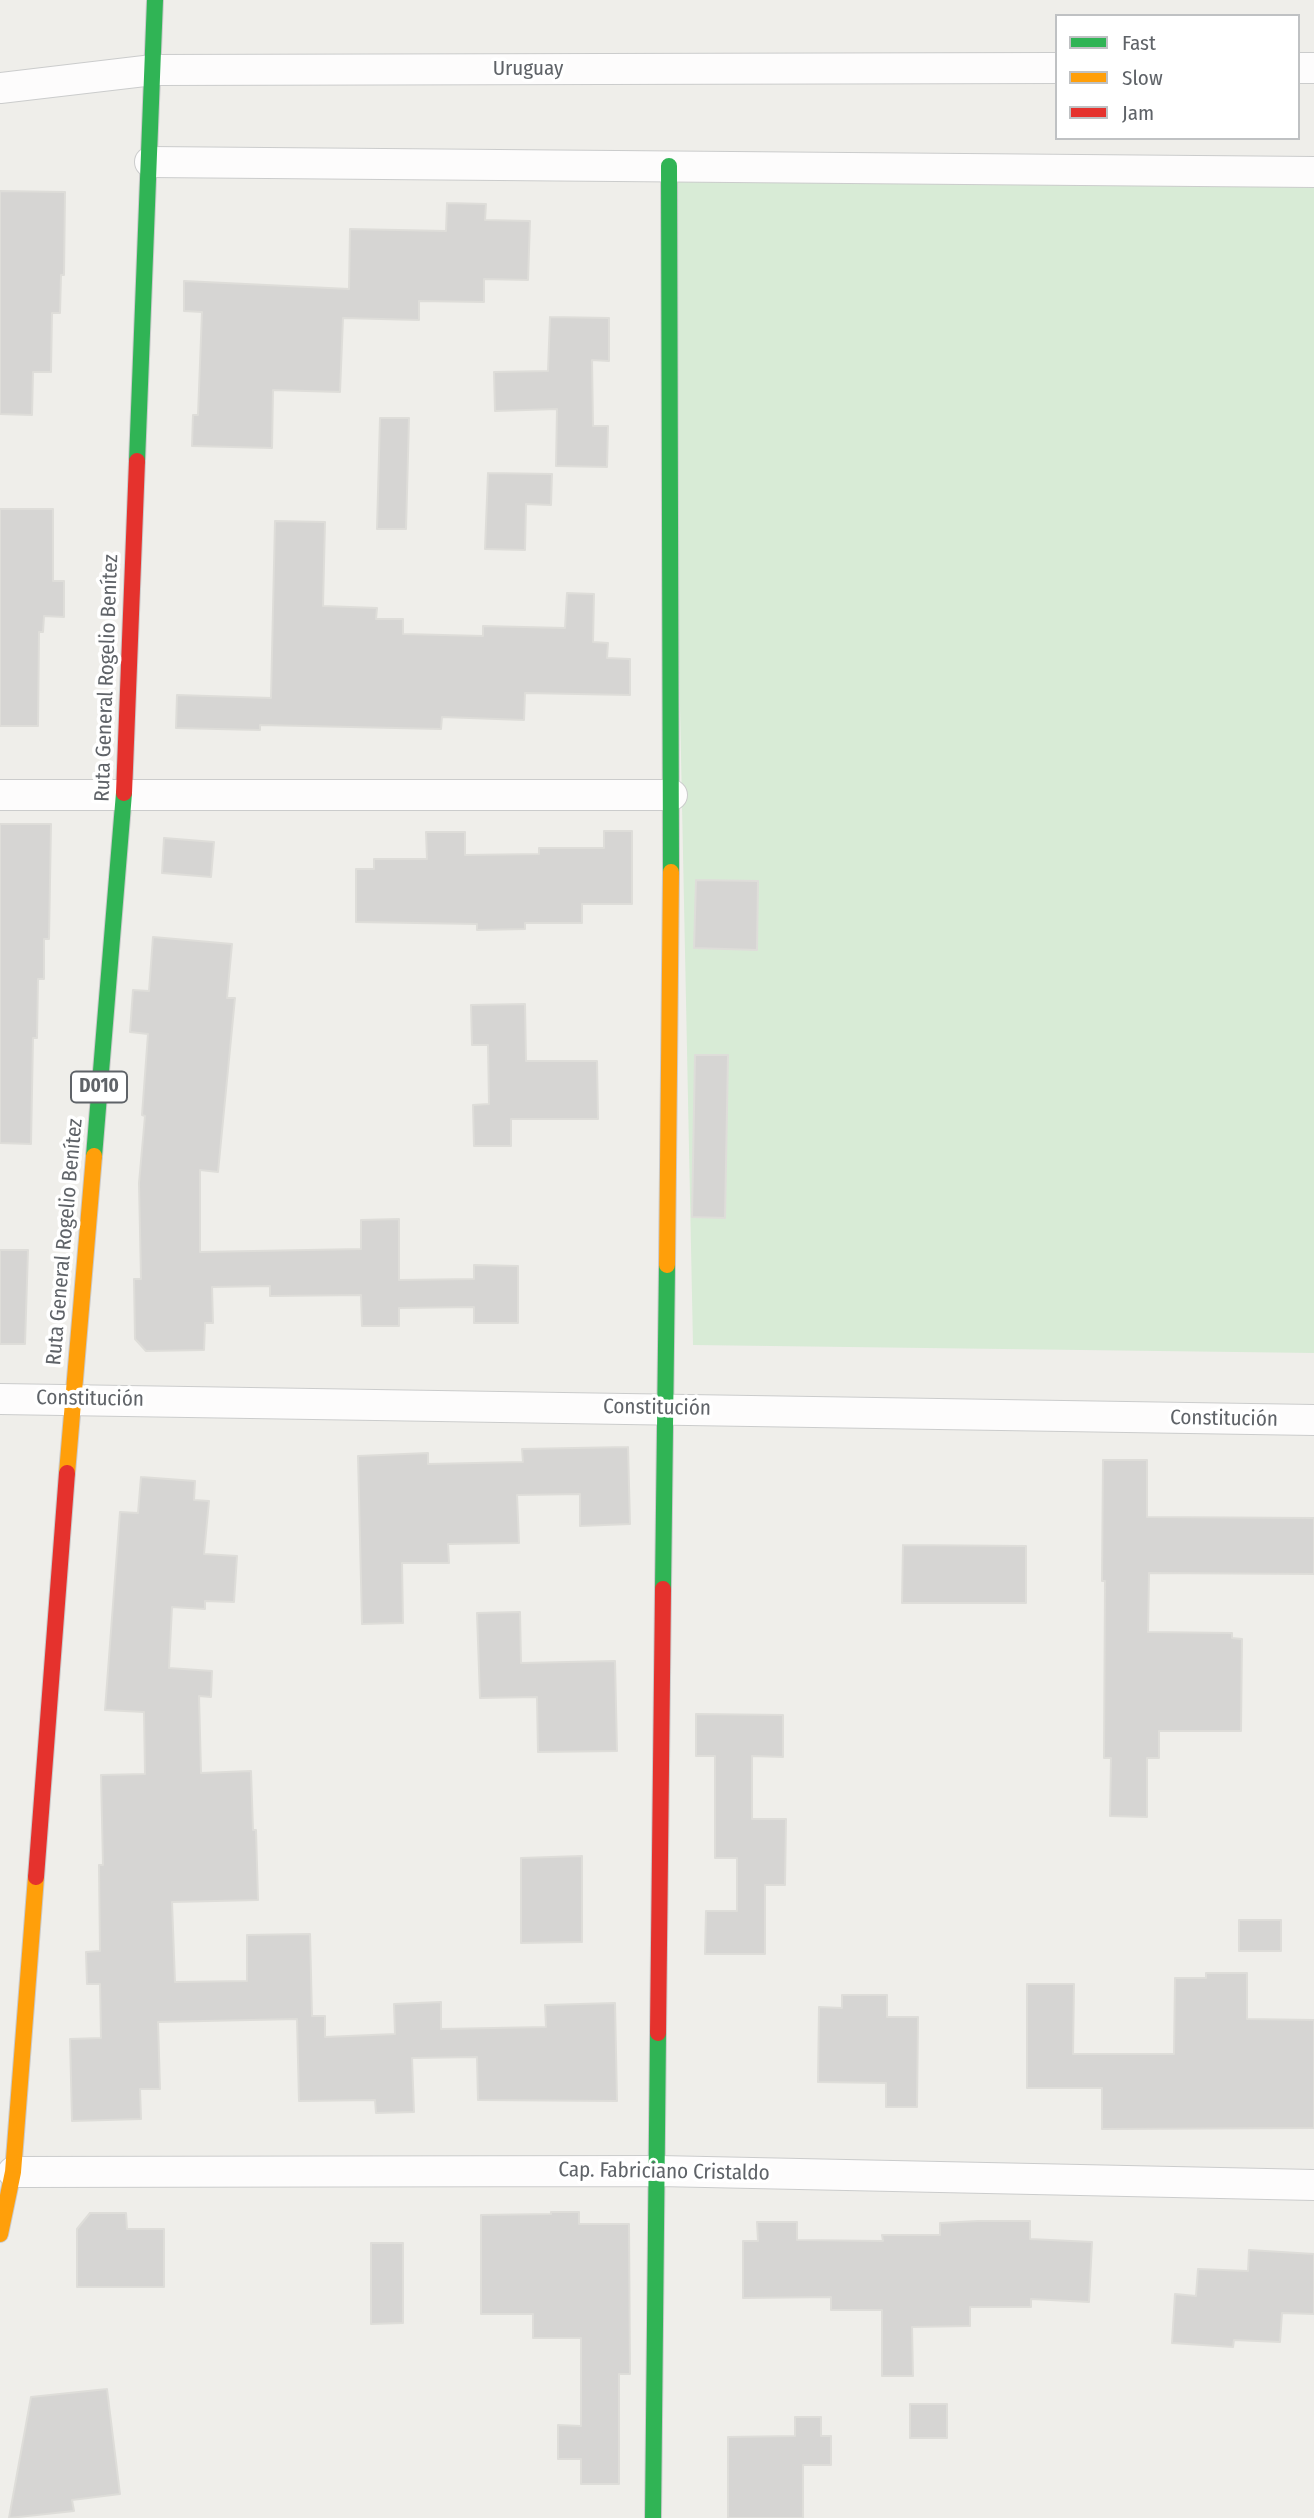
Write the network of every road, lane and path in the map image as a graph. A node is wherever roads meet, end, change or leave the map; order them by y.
1 (155, 0) edge
2 (1055, 68) edge
3 (153, 69) junction
4 (0, 88) edge
5 (150, 162) junction
6 (669, 166) junction
7 (1314, 172) edge
8 (0, 795) edge
9 (124, 795) junction
10 (672, 795) junction
11 (0, 1399) edge
12 (74, 1399) junction
13 (664, 1408) junction
14 (1314, 1420) edge
15 (659, 2171) junction
16 (7, 2172) edge
17 (1314, 2185) edge
18 (0, 2234) edge
19 (653, 2518) edge

1 - 3 street, Ruta General Rogelio Benítez / D010
2 - 3 street, Uruguay
3 - 4 street, Uruguay
3 - 5 street, Ruta General Rogelio Benítez / D010
5 - 6 street
5 - 9 street, Ruta General Rogelio Benítez / D010
6 - 7 street
6 - 10 street
8 - 9 street
9 - 10 street
9 - 12 street, Ruta General Rogelio Benítez / D010
10 - 13 street
11 - 12 street, Constitución
12 - 13 street, Constitución
12 - 16 street, Ruta General Rogelio Benítez / D010
13 - 14 street, Constitución
13 - 15 street
15 - 16 street, Cap. Fabriciano Cristaldo
15 - 17 street, Cap. Fabriciano Cristaldo
15 - 19 street
16 - 18 street, Ruta General Rogelio Benítez / D010

